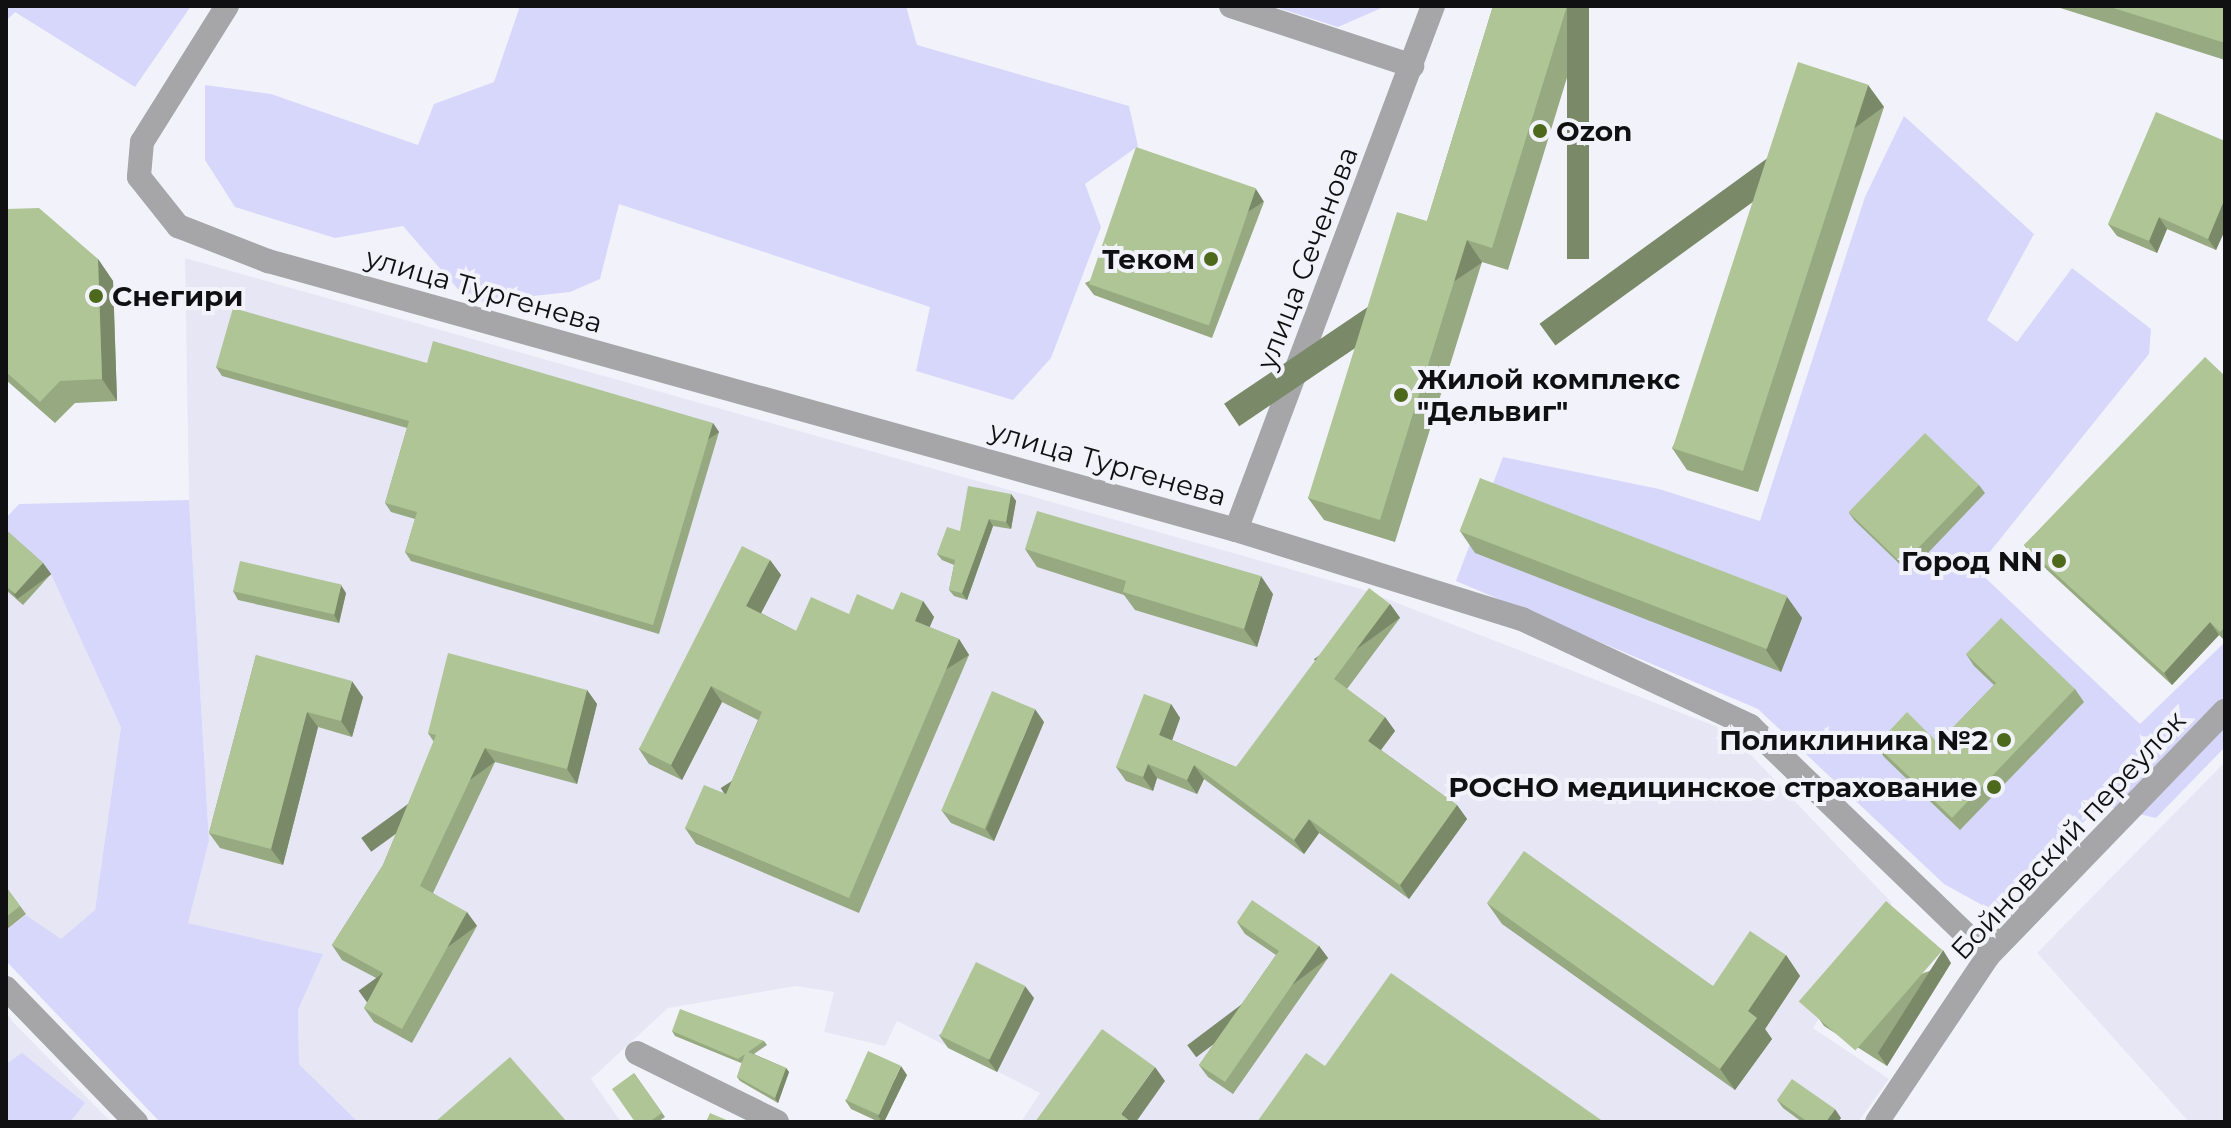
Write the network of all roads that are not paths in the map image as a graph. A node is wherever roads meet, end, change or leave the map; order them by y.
1 (227, 6) edge
2 (1231, 6) edge
3 (1433, 6) edge
4 (1412, 66) junction
5 (1236, 530) junction
6 (2225, 711) edge
7 (1988, 956) junction
8 (6, 988) edge
9 (637, 1053) dead end
10 (136, 1122) edge
11 (777, 1122) edge
12 (1877, 1122) edge

1 - 5 street, улица Тургенева
2 - 4 street
3 - 4 street, улица Сеченова
4 - 5 street, улица Сеченова
5 - 7 street, улица Тургенева
6 - 7 street, Бойновский переулок
7 - 12 street, Бойновский переулок
8 - 10 street
9 - 11 street

